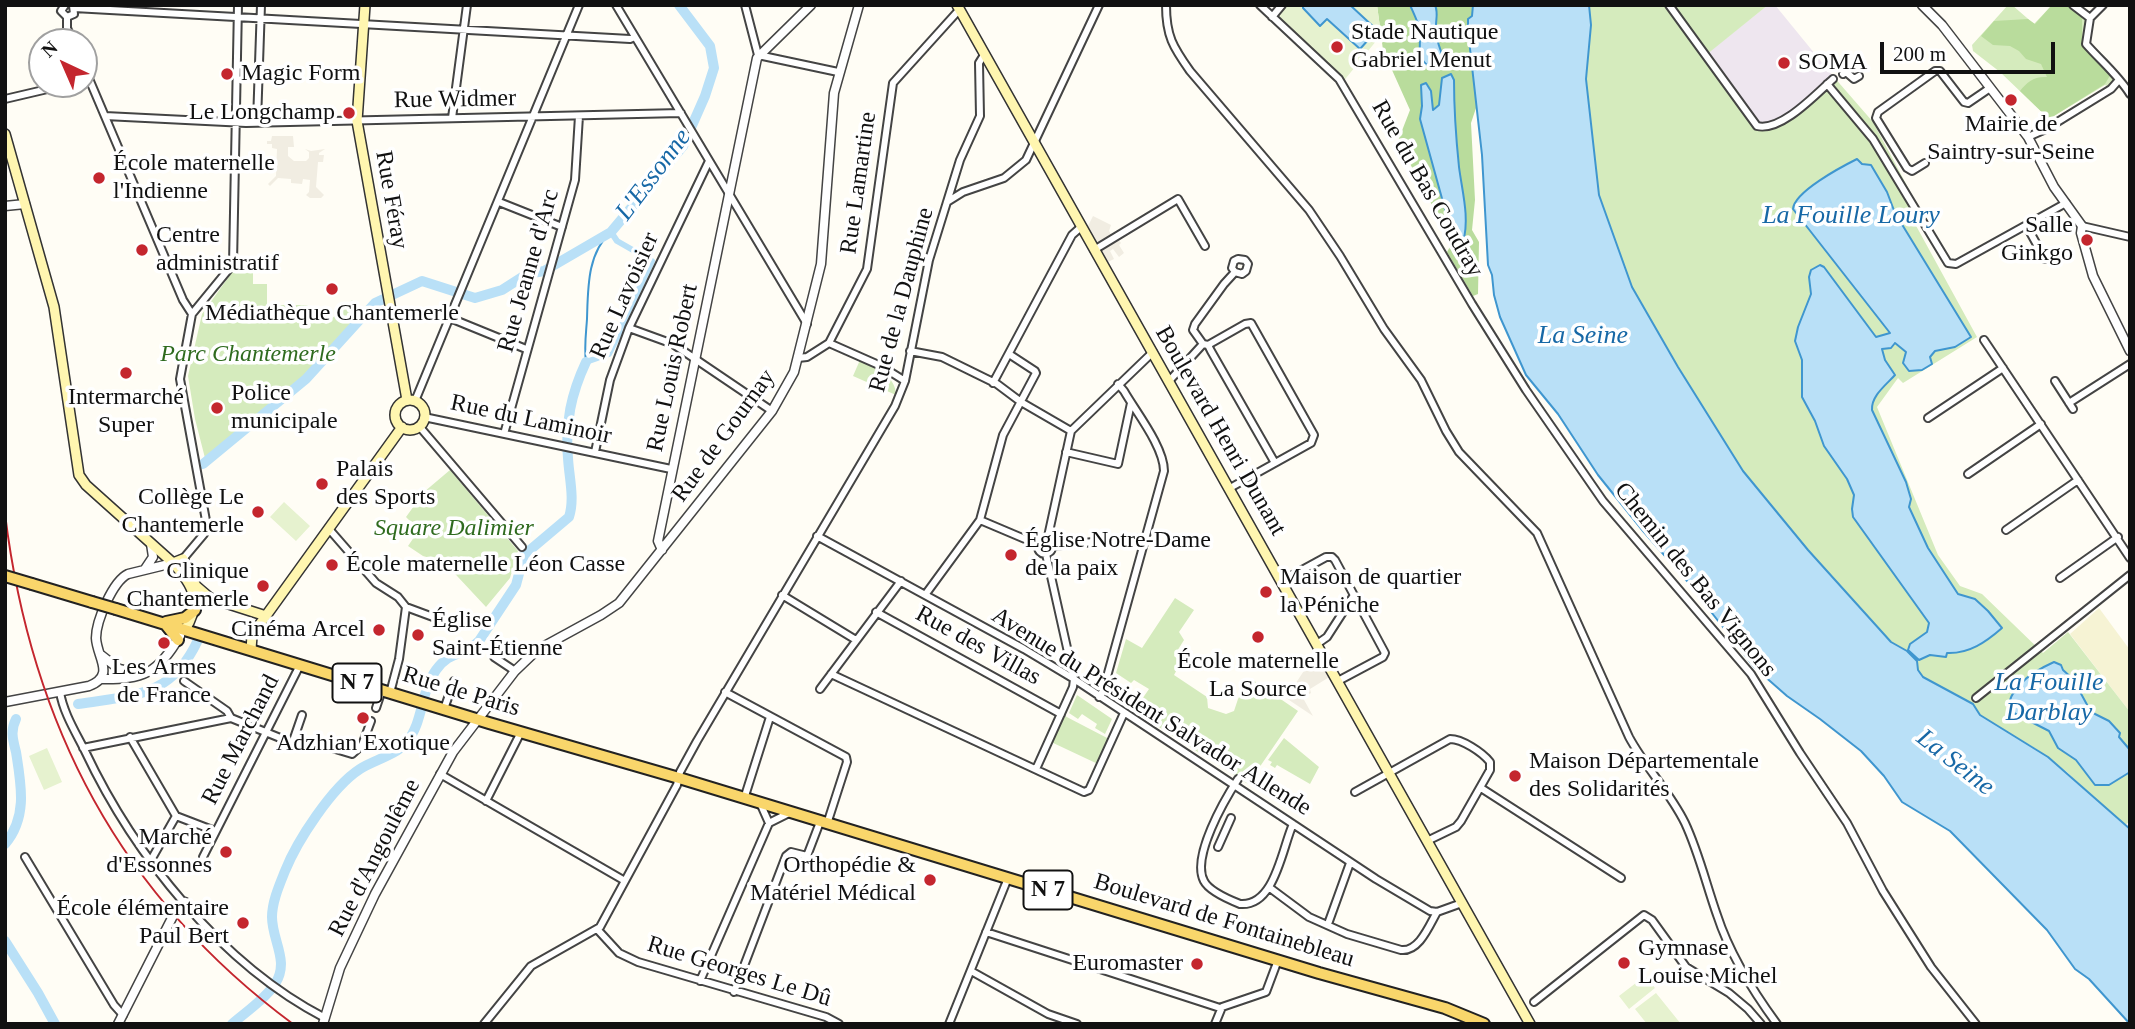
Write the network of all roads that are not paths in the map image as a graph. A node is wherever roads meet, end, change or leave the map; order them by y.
1 (238, 5) edge
2 (261, 5) edge
3 (365, 5) edge
4 (467, 5) edge
5 (579, 5) edge
6 (616, 5) edge
7 (745, 5) edge
8 (811, 5) edge
9 (859, 5) edge
10 (1099, 5) edge
11 (1166, 5) edge
12 (1260, 5) edge
13 (1282, 5) edge
14 (1669, 5) edge
15 (1922, 5) edge
16 (2073, 5) edge
17 (2103, 5) edge
18 (63, 6) edge
19 (73, 6) edge
20 (958, 8) edge
21 (66, 17) junction
22 (1272, 17) junction
23 (237, 18) junction
24 (2090, 18) junction
25 (260, 19) junction
26 (363, 25) junction
27 (67, 28) edge
28 (464, 31) junction
29 (566, 36) junction
30 (635, 37) junction
31 (758, 55) junction
32 (984, 55) junction
33 (838, 72) junction
34 (1843, 74) dead end
35 (1859, 76) dead end
36 (1833, 79) dead end
37 (2118, 81) junction
38 (1827, 84) junction
39 (1990, 89) junction
40 (28, 94) edge
41 (2130, 94) edge
42 (96, 98) edge
43 (5, 99) edge
44 (105, 116) junction
45 (579, 116) junction
46 (533, 117) junction
47 (683, 117) junction
48 (453, 118) junction
49 (357, 121) junction
50 (236, 122) junction
51 (257, 122) junction
52 (5, 134) edge
53 (2028, 137) junction
54 (1034, 144) junction
55 (709, 161) junction
56 (1925, 163) dead end
57 (729, 194) junction
58 (499, 202) junction
59 (947, 202) junction
60 (2066, 202) junction
61 (25, 204) junction
62 (5, 206) edge
63 (2026, 225) junction
64 (2082, 226) junction
65 (562, 227) junction
66 (1082, 227) junction
67 (2130, 237) edge
68 (1205, 246) dead end
69 (1094, 250) junction
70 (2045, 258) dead end
71 (1235, 272) dead end
72 (1472, 304) joint
73 (192, 314) junction
74 (450, 318) junction
75 (807, 324) junction
76 (629, 328) junction
77 (1983, 340) dead end
78 (829, 343) junction
79 (1205, 345) junction
80 (526, 349) junction
81 (910, 351) junction
82 (2130, 351) edge
83 (1153, 352) junction
84 (1009, 354) junction
85 (694, 358) junction
86 (798, 358) junction
87 (2130, 364) edge
88 (2003, 369) junction
89 (1170, 380) junction
90 (905, 381) junction
91 (2055, 381) dead end
92 (993, 383) junction
93 (1118, 384) junction
94 (411, 401) junction
95 (1021, 402) junction
96 (1131, 403) junction
97 (772, 411) junction
98 (424, 417) junction
99 (1928, 418) dead end
100 (2041, 425) junction
101 (419, 426) junction
102 (402, 427) junction
103 (1071, 431) junction
104 (504, 434) junction
105 (595, 452) junction
106 (1066, 452) junction
107 (1275, 463) junction
108 (671, 469) junction
109 (1968, 474) dead end
110 (2078, 480) junction
111 (1230, 488) junction
112 (980, 520) junction
113 (329, 528) junction
114 (2006, 530) dead end
115 (817, 536) junction
116 (2118, 537) junction
117 (1146, 541) junction
118 (1049, 543) junction
119 (151, 544) junction
120 (1040, 545) junction
121 (522, 547) dead end
122 (662, 550) junction
123 (1046, 554) junction
124 (2130, 558) edge
125 (183, 559) junction
126 (173, 563) junction
127 (144, 570) junction
128 (2130, 575) edge
129 (5, 576) edge
130 (2060, 579) dead end
131 (901, 581) junction
132 (1282, 581) junction
133 (925, 594) junction
134 (782, 595) junction
135 (1354, 595) junction
136 (210, 598) junction
137 (195, 605) junction
138 (406, 607) junction
139 (877, 612) junction
140 (266, 616) junction
141 (433, 617) dead end
142 (164, 623) junction
143 (185, 634) junction
144 (856, 640) junction
145 (1317, 644) junction
146 (251, 649) junction
147 (101, 655) junction
148 (494, 657) dead end
149 (300, 665) junction
150 (515, 671) junction
151 (145, 673) junction
152 (831, 674) junction
153 (100, 679) junction
154 (1074, 679) junction
155 (184, 681) dead end
156 (454, 681) dead end
157 (1338, 681) junction
158 (820, 689) dead end
159 (386, 691) junction
160 (60, 692) junction
161 (725, 692) junction
162 (1099, 697) junction
163 (1976, 698) dead end
164 (5, 702) edge
165 (376, 708) dead end
166 (438, 708) junction
167 (1124, 713) junction
168 (1061, 714) junction
169 (302, 715) dead end
170 (770, 717) junction
171 (231, 718) junction
172 (371, 720) dead end
173 (479, 720) junction
174 (267, 732) junction
175 (521, 732) junction
176 (130, 737) junction
177 (293, 741) junction
178 (83, 748) junction
179 (1036, 769) junction
180 (440, 774) junction
181 (1387, 775) junction
182 (679, 778) junction
183 (1236, 781) junction
184 (1481, 788) junction
185 (1356, 792) dead end
186 (744, 799) junction
187 (486, 801) junction
188 (761, 805) junction
189 (789, 813) junction
190 (176, 816) junction
191 (1231, 818) dead end
192 (769, 823) junction
193 (824, 823) junction
194 (1293, 824) junction
195 (215, 831) junction
196 (1208, 833) junction
197 (1222, 839) junction
198 (1427, 841) junction
199 (1218, 847) dead end
200 (25, 857) dead end
201 (203, 857) dead end
202 (150, 860) junction
203 (1350, 863) junction
204 (1008, 878) junction
205 (1621, 878) dead end
206 (625, 881) junction
207 (1270, 888) junction
208 (185, 902) junction
209 (1462, 903) junction
210 (1437, 912) junction
211 (1328, 923) junction
212 (597, 929) junction
213 (986, 932) junction
214 (1278, 960) junction
215 (971, 971) junction
216 (700, 982) junction
217 (734, 992) junction
218 (1534, 1002) dead end
219 (1435, 1006) junction
220 (1220, 1009) junction
221 (122, 1014) junction
222 (324, 1021) edge
223 (118, 1024) edge
224 (484, 1024) edge
225 (839, 1024) edge
226 (949, 1024) edge
227 (1077, 1024) edge
228 (1215, 1024) edge
229 (1469, 1024) edge
230 (1484, 1024) edge
231 (1530, 1024) edge
232 (1760, 1024) edge
233 (1777, 1024) edge
234 (1976, 1024) edge

1 - 23 street
2 - 25 street
3 - 26 main road, Rue Féray
4 - 28 street
5 - 29 street
6 - 30 street
7 - 31 street
8 - 31 street
9 - 33 street, Rue de Gournay
10 - 54 street, Rue de la Dauphine
11 - 233 street
12 - 22 street, Rue du Bas Coudray
13 - 22 street
14 - 38 street
15 - 39 street
16 - 24 street
17 - 24 street
18 - 21 street
19 - 21 street
19 - 23 street
20 - 32 main road, Boulevard Henri Dunant
20 - 78 street, Rue Lamartine
21 - 27 street
22 - 72 street, Rue du Bas Coudray
23 - 25 street
23 - 50 street
24 - 37 street
25 - 26 street
25 - 51 street
26 - 28 street
26 - 49 main road, Rue Féray
28 - 29 street
28 - 48 street
29 - 30 street
29 - 46 street
30 - 47 street
31 - 33 street
31 - 57 street, Rue Louis Robert
32 - 54 main road, Boulevard Henri Dunant
32 - 59 street
33 - 75 street, Rue de Gournay
34 - 35 street
36 - 38 street
37 - 41 street
37 - 53 street
38 - 63 street
39 - 53 street
39 - 56 street
40 - 43 street
42 - 44 street
44 - 50 street, Rue Widmer
44 - 73 street
45 - 46 street, Rue Widmer
45 - 47 street, Rue Widmer
45 - 65 street, Rue Jeanne d'Arc
46 - 48 street, Rue Widmer
46 - 58 street
47 - 55 street
48 - 49 street, Rue Widmer
49 - 51 street, Rue Widmer
49 - 94 main road, Rue Féray
50 - 51 street, Rue Widmer
50 - 73 street
52 - 61 main road
53 - 60 street
54 - 59 street, Rue de la Dauphine
54 - 66 main road, Boulevard Henri Dunant
55 - 57 street
55 - 76 street, Rue Lavoisier
57 - 75 street
57 - 85 street, Rue Louis Robert
58 - 65 street
58 - 74 street
59 - 81 street, Rue de la Dauphine
60 - 63 street
60 - 64 street
61 - 62 street
61 - 119 main road
63 - 70 street
64 - 67 street
64 - 82 street
65 - 80 street, Rue Jeanne d'Arc
66 - 69 main road, Boulevard Henri Dunant
66 - 84 street
68 - 69 street
69 - 83 main road, Boulevard Henri Dunant
71 - 79 street
72 - 234 street, Chemin des Bas Vignons
73 - 125 street
74 - 80 street
74 - 94 street
75 - 86 street, Rue de Gournay
76 - 85 street
76 - 105 street, Rue Lavoisier
77 - 88 street
78 - 86 street
78 - 90 street
79 - 89 street
79 - 107 street
79 - 107 street
80 - 104 street, Rue Jeanne d'Arc
81 - 90 street, Rue de la Dauphine
81 - 92 street
83 - 89 main road, Boulevard Henri Dunant
83 - 93 street
84 - 92 street
84 - 95 street
85 - 97 street
85 - 108 street, Rue Louis Robert
86 - 97 street, Rue de Gournay
87 - 91 street
88 - 99 street
88 - 100 street
89 - 111 main road, Boulevard Henri Dunant
90 - 115 street, Rue de la Dauphine
92 - 95 street
93 - 96 street
93 - 103 street
94 - 98 main road
94 - 102 main road
95 - 103 street
95 - 112 street
96 - 106 street
96 - 117 street
97 - 122 street, Rue de Gournay
98 - 101 main road
98 - 104 street, Rue du Laminoir
100 - 109 street
100 - 110 street
101 - 102 main road
101 - 121 street
102 - 113 main road
103 - 106 street
104 - 105 street, Rue du Laminoir
105 - 108 street, Rue du Laminoir
106 - 118 street
107 - 111 street
108 - 122 street, Rue Louis Robert
110 - 114 street
110 - 116 street
111 - 132 main road, Boulevard Henri Dunant
112 - 120 street
112 - 133 street
113 - 138 street
113 - 140 main road
115 - 131 street, Avenue du Président Salvador Allende
115 - 134 street, Rue de la Dauphine
116 - 124 street
116 - 130 street
117 - 118 street
117 - 162 street
118 - 120 street
118 - 123 street
119 - 126 main road
119 - 127 street
120 - 123 street
122 - 150 street, Rue de Gournay
123 - 154 street
125 - 126 main road
125 - 136 main road
126 - 127 street
126 - 137 main road
127 - 147 street
128 - 163 street
129 - 142 main road, N 7, bridge
131 - 133 street, Avenue du Président Salvador Allende
131 - 139 street
132 - 135 street
132 - 145 main road, Boulevard Henri Dunant
133 - 154 street, Avenue du Président Salvador Allende
134 - 144 street
134 - 161 street, Rue de la Dauphine
135 - 145 street
135 - 157 street
136 - 137 main road
136 - 140 main road
137 - 142 main road
137 - 143 main road
138 - 141 street
138 - 159 street
139 - 144 street
139 - 168 street, Rue des Villas
140 - 146 main road
142 - 143 main road, N 7
143 - 146 main road, Rue de Paris / N 7
143 - 151 street
144 - 152 street
145 - 157 main road, Boulevard Henri Dunant
146 - 149 main road, Rue de Paris / N 7
147 - 151 street
147 - 153 street
148 - 150 street
149 - 159 main road, Rue de Paris / N 7
149 - 174 street, Rue Marchand
150 - 173 street, Rue de Gournay
151 - 153 street
152 - 158 street
152 - 179 street
153 - 160 street
154 - 162 street, Avenue du Président Salvador Allende
154 - 168 street
155 - 171 street
156 - 166 street
157 - 181 main road, Boulevard Henri Dunant
159 - 165 street
159 - 166 main road, Rue de Paris / N 7
160 - 164 street
160 - 178 street
161 - 170 street
161 - 182 street, Rue de la Dauphine
162 - 167 street, Avenue du Président Salvador Allende
166 - 173 main road, Rue de Paris / N 7
167 - 179 street
167 - 183 street, Avenue du Président Salvador Allende
168 - 179 street
169 - 177 street
170 - 186 street
170 - 193 street
171 - 174 street
171 - 176 street
172 - 177 street
173 - 175 main road, Rue de Paris / N 7
173 - 180 street, Rue d'Angoulême
174 - 177 street
174 - 195 street, Rue Marchand
175 - 182 main road, Rue de Paris / N 7
175 - 187 street
176 - 178 street
176 - 190 street
178 - 202 street
180 - 187 street
180 - 222 street, Rue d'Angoulême
181 - 184 street
181 - 185 street
181 - 198 main road, Boulevard Henri Dunant
182 - 186 main road, Boulevard de Fontainebleau / N 7
182 - 206 street, Rue de la Dauphine
183 - 194 street, Avenue du Président Salvador Allende
183 - 196 street
184 - 198 street
184 - 205 street
186 - 188 main road, Boulevard de Fontainebleau / N 7
187 - 206 street
188 - 189 main road, Boulevard de Fontainebleau / N 7
188 - 192 street
189 - 192 street
189 - 193 main road, Boulevard de Fontainebleau / N 7
190 - 195 street
190 - 202 street
191 - 197 street
192 - 216 street
193 - 204 main road, Boulevard de Fontainebleau / N 7
193 - 217 street
194 - 203 street, Avenue du Président Salvador Allende
194 - 207 street
195 - 201 street, Rue Marchand
196 - 197 street
196 - 207 street
197 - 199 street
198 - 209 main road, Boulevard Henri Dunant
200 - 221 street
202 - 208 street
203 - 210 street, Avenue du Président Salvador Allende
203 - 211 street
204 - 213 street
204 - 214 main road, Boulevard de Fontainebleau / N 7
206 - 212 street, Rue de la Dauphine
207 - 211 street
208 - 221 street
208 - 222 street
209 - 210 street
209 - 231 main road, Boulevard Henri Dunant
210 - 211 street
212 - 216 street, Rue Georges Le Dû
212 - 224 street
213 - 215 street
213 - 220 street
214 - 219 main road, Boulevard de Fontainebleau / N 7
214 - 220 street
215 - 226 street
215 - 227 street
216 - 217 street, Rue Georges Le Dû
217 - 225 street, Rue Georges Le Dû
218 - 232 street
219 - 229 main road, Boulevard de Fontainebleau / N 7
219 - 230 main road, Boulevard de Fontainebleau / N 7
220 - 228 street
221 - 223 street

